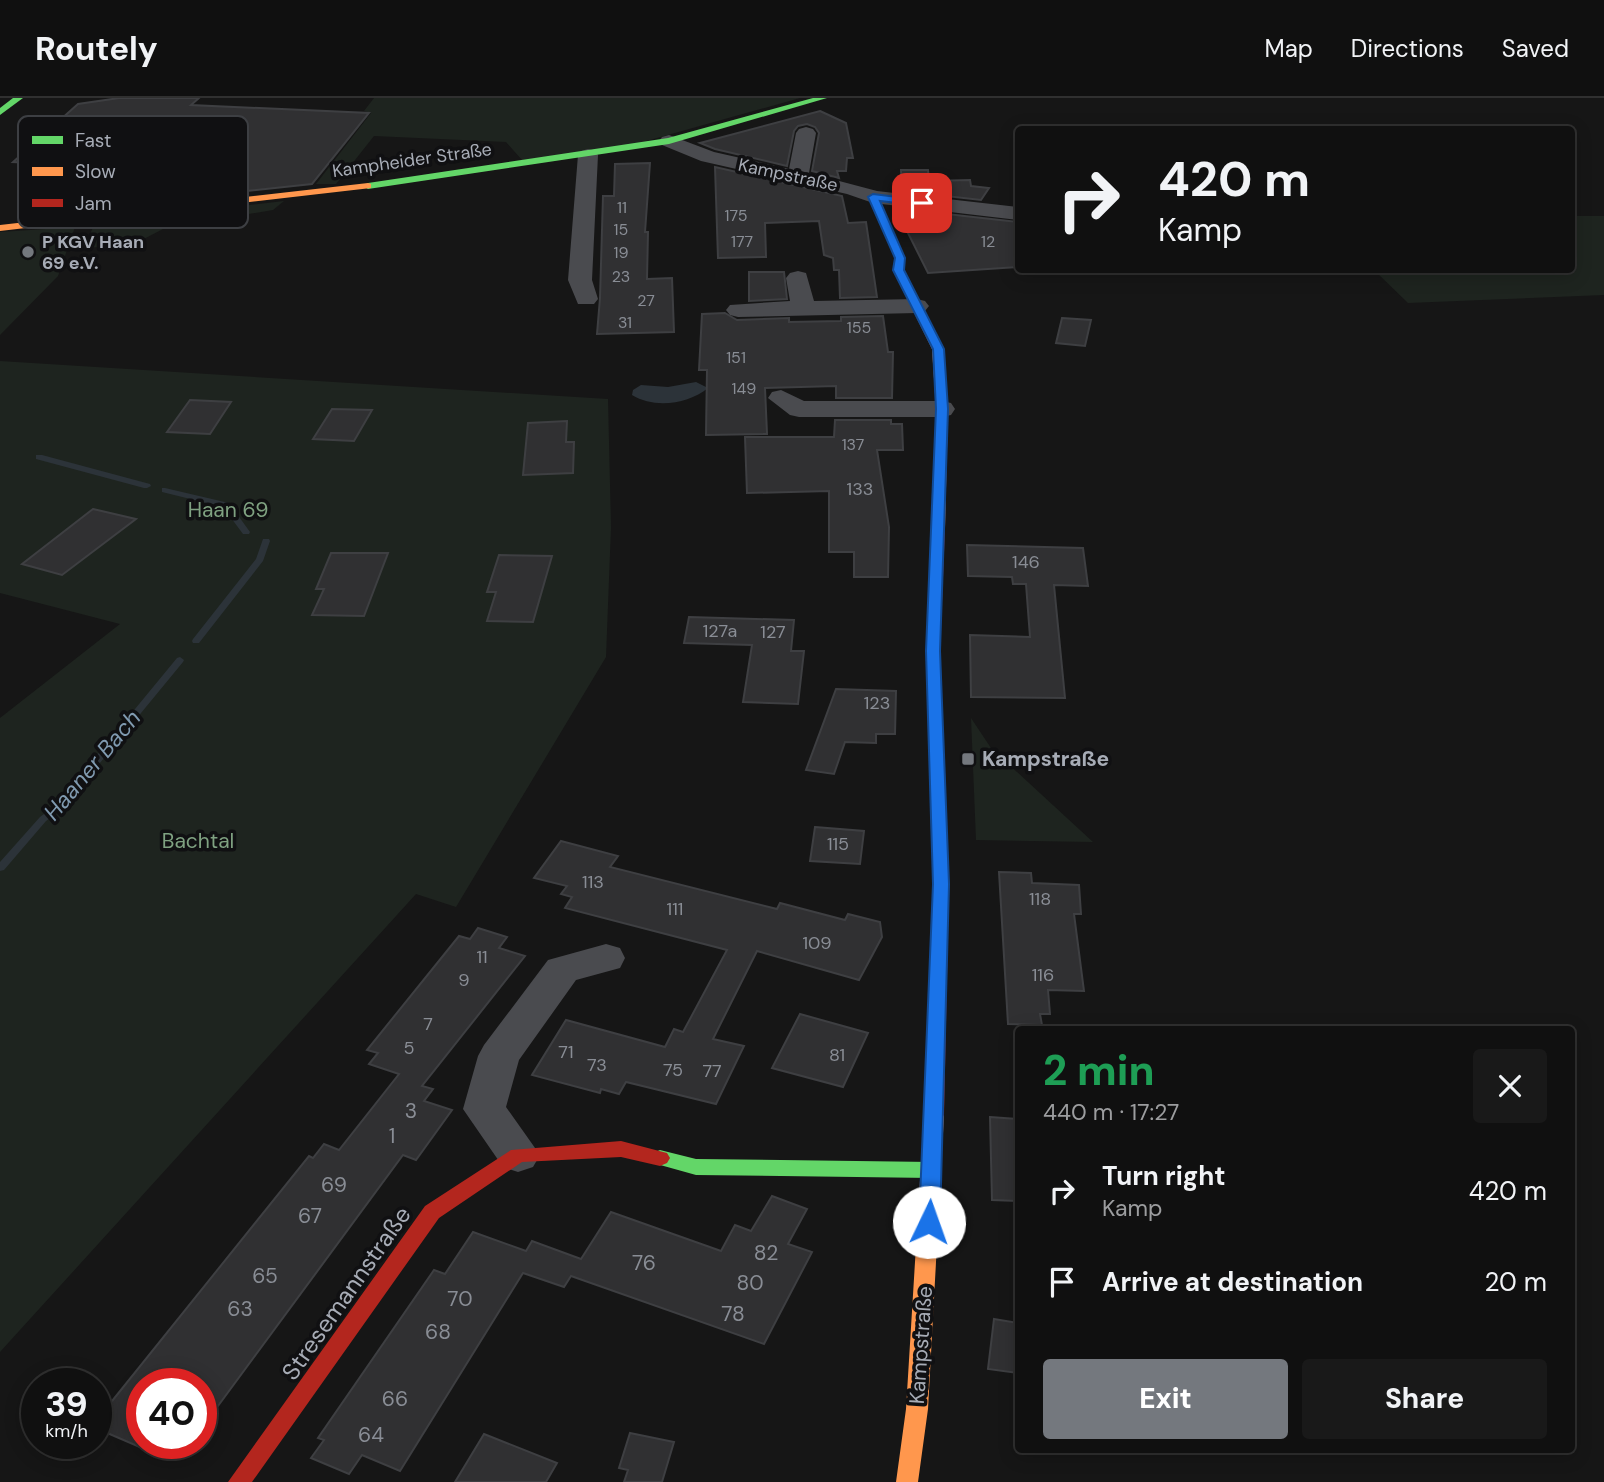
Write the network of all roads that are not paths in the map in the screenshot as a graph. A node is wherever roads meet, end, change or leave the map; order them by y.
1 (19, 98) edge
2 (823, 98) edge
3 (0, 112) edge
4 (806, 132) dead end
5 (669, 141) junction
6 (589, 155) junction
7 (797, 177) junction
8 (873, 197) junction
9 (248, 200) edge
10 (1015, 214) edge
11 (18, 226) edge
12 (0, 228) edge
13 (798, 278) dead end
14 (586, 299) dead end
15 (917, 306) junction
16 (803, 308) junction
17 (738, 310) dead end
18 (781, 398) dead end
19 (942, 409) junction
20 (606, 958) dead end
21 (518, 1155) junction
22 (932, 1170) junction
23 (239, 1482) edge
24 (907, 1482) edge

1 - 3 street
2 - 5 street, Kampheider Straße
4 - 7 street
5 - 6 street, Kampheider Straße
5 - 7 street, Kampstraße
6 - 9 street, Kampheider Straße
6 - 14 street
7 - 8 street, Kampstraße
8 - 10 street
8 - 15 street, Kampstraße
11 - 12 street, Kampheider Straße
13 - 16 street
15 - 16 street
15 - 19 street, Kampstraße
16 - 17 street
18 - 19 street
19 - 22 street, Kampstraße
20 - 21 street
21 - 22 street
21 - 23 street, Stresemannstraße
22 - 24 street, Kampstraße

